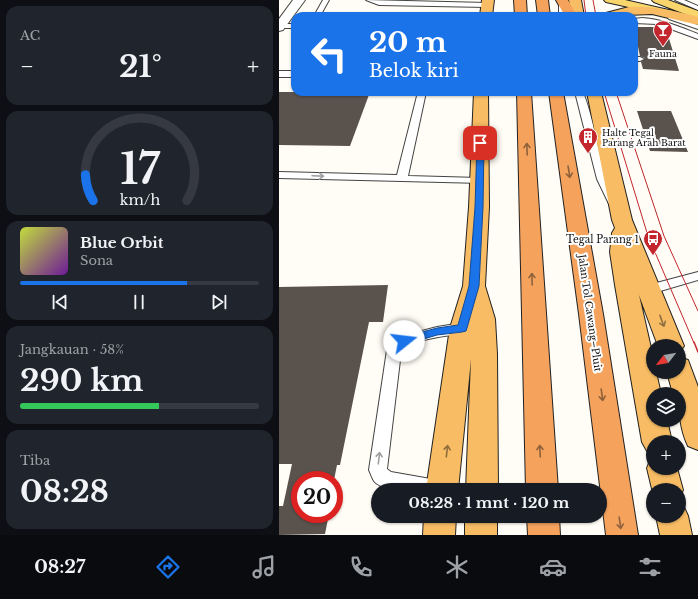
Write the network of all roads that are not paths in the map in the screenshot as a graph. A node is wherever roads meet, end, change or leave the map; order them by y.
1 (299, 0) edge
2 (326, 0) edge
3 (369, 0) edge
4 (520, 0) edge
5 (542, 0) edge
6 (562, 0) edge
7 (575, 0) edge
8 (610, 0) edge
9 (658, 0) edge
10 (679, 0) edge
11 (458, 5) junction
12 (487, 7) edge
13 (698, 7) edge
14 (319, 12) edge
15 (456, 12) edge
16 (521, 12) edge
17 (544, 12) edge
18 (562, 12) edge
19 (569, 12) edge
20 (577, 12) edge
21 (623, 12) edge
22 (669, 15) junction
23 (698, 15) edge
24 (638, 21) edge
25 (698, 21) edge
26 (279, 26) edge
27 (291, 26) edge
28 (698, 27) edge
29 (698, 37) edge
30 (279, 74) edge
31 (291, 74) edge
32 (421, 96) edge
33 (481, 96) edge
34 (524, 96) edge
35 (557, 96) edge
36 (580, 96) edge
37 (596, 98) edge
38 (588, 122) junction
39 (279, 175) edge
40 (402, 178) junction
41 (479, 181) junction
42 (622, 220) junction
43 (698, 276) edge
44 (474, 286) junction
45 (650, 289) junction
46 (462, 328) junction
47 (668, 339) edge
48 (682, 379) edge
49 (656, 435) edge
50 (698, 437) edge
51 (404, 483) edge
52 (443, 483) edge
53 (482, 483) edge
54 (542, 483) edge
55 (440, 523) edge
56 (481, 523) edge
57 (543, 523) edge
58 (673, 523) edge
59 (439, 535) edge
60 (481, 535) edge
61 (544, 535) edge
62 (622, 535) edge
63 (676, 535) edge

1 - 26 street
2 - 14 lane
3 - 11 lane
4 - 16 highway
5 - 17 highway
6 - 18 lane
6 - 19 highway
7 - 20 highway
8 - 22 main road
9 - 23 main road
10 - 13 main road
11 - 12 lane
11 - 15 lane
21 - 22 highway
22 - 25 highway
22 - 28 lane
24 - 29 lane
26 - 27 lane
30 - 31 lane
32 - 40 lane
33 - 41 highway
54 -> 34 highway
35 -> 62 highway, Jalan Tol Cawang–Pluit
36 - 38 lane
37 - 38 lane
37 - 42 highway
38 - 42 lane
39 -> 40 lane
40 - 41 lane
41 - 44 highway
42 - 45 highway
42 - 49 highway
43 - 45 lane
44 - 46 highway
44 - 53 highway
45 -> 47 highway
51 -> 46 lane
52 -> 46 highway
48 - 50 highway
55 - 59 highway
56 - 60 highway
57 - 61 highway
58 - 63 highway

